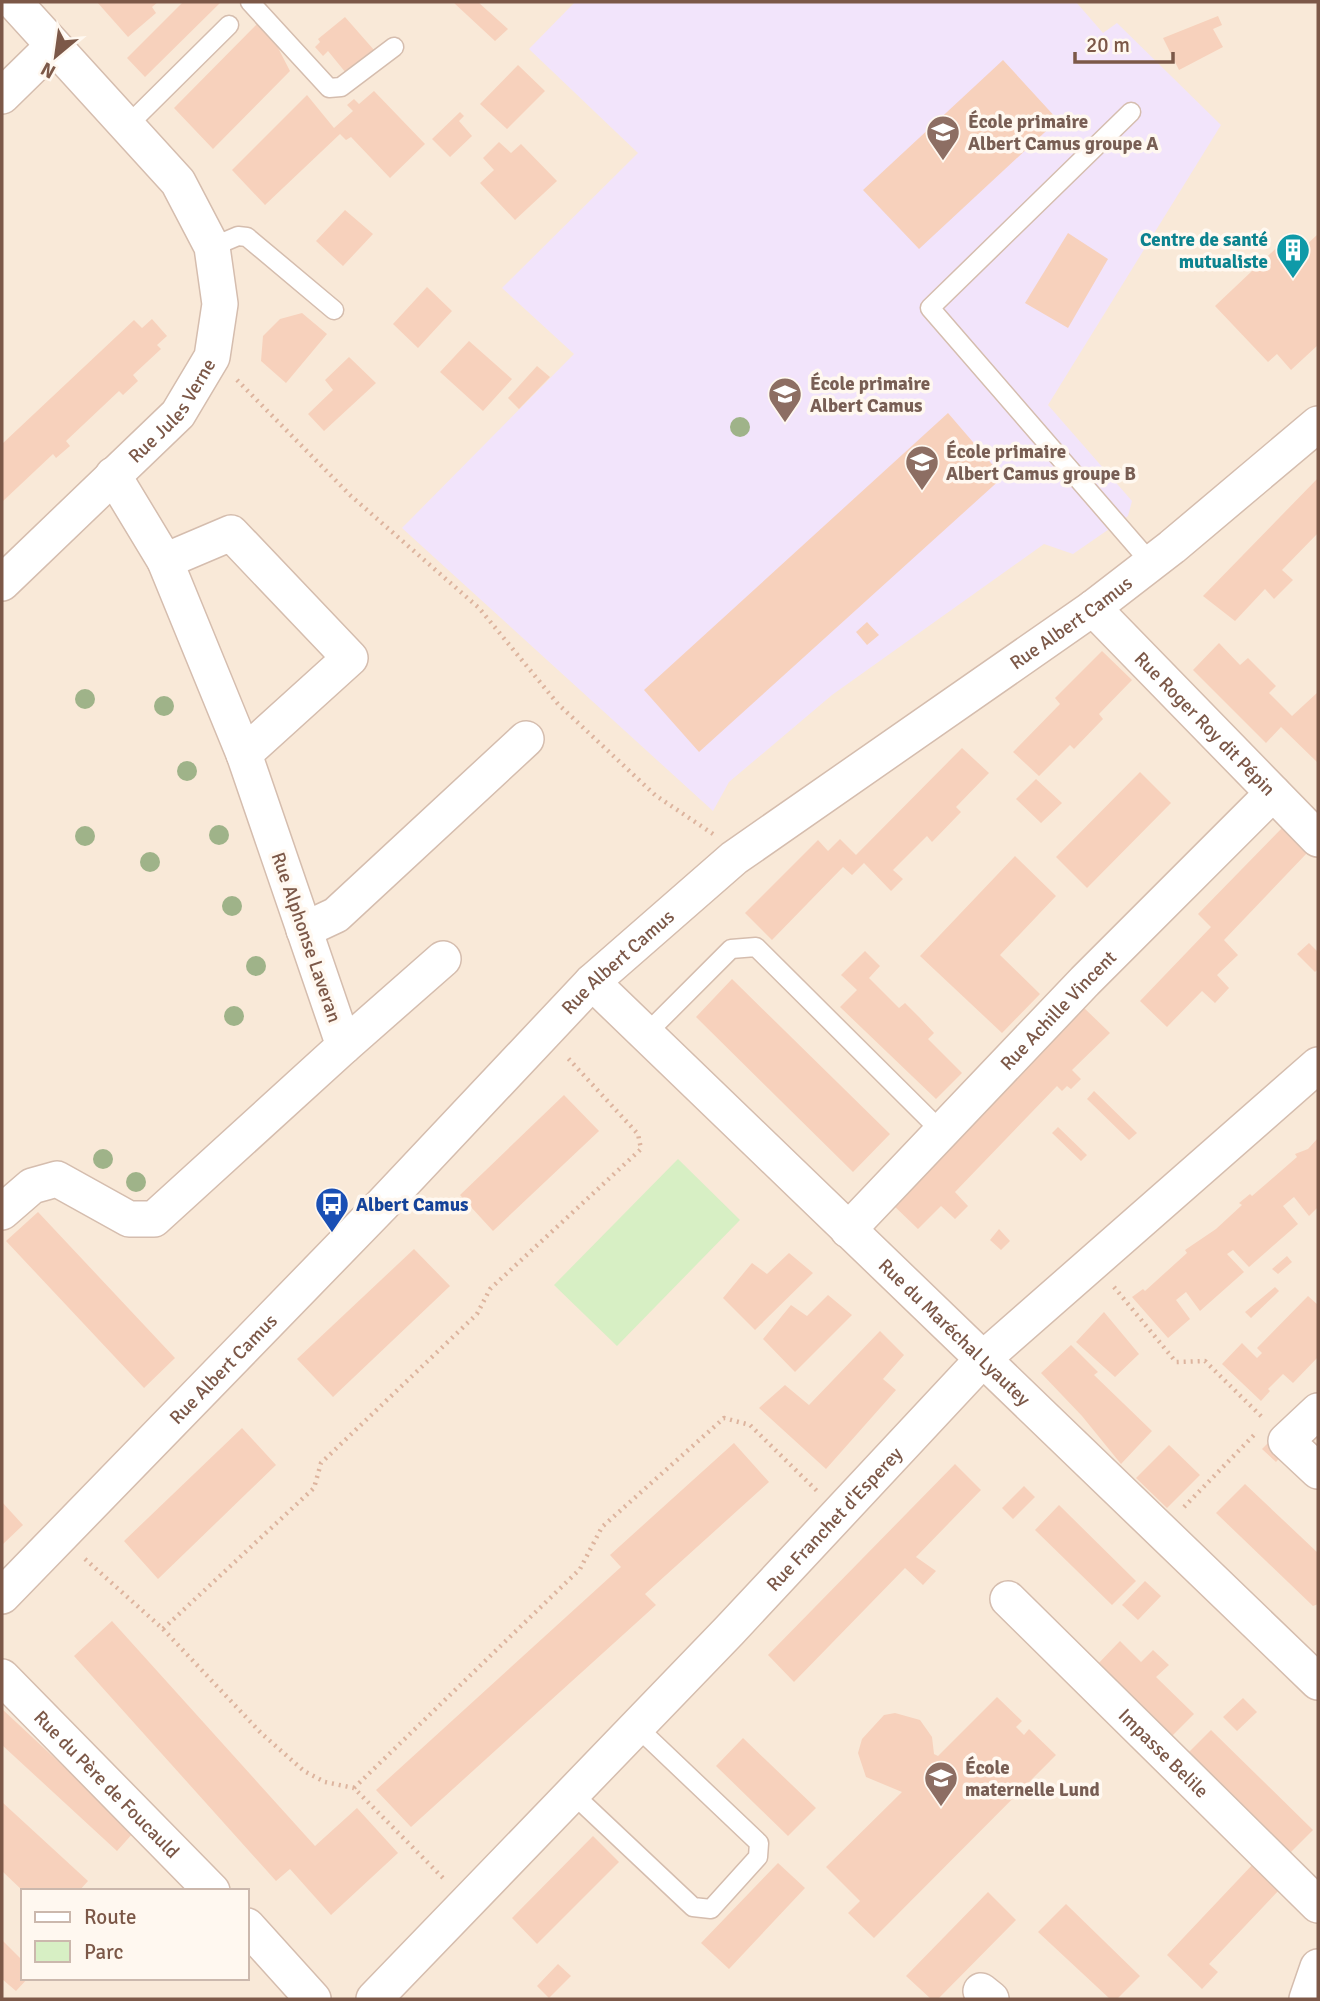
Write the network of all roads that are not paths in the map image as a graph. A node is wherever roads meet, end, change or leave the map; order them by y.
1 (14, 2) edge
2 (250, 2) edge
3 (229, 25) dead end
4 (53, 46) junction
5 (394, 47) dead end
6 (2, 96) edge
7 (1131, 111) dead end
8 (127, 126) junction
9 (212, 247) junction
10 (334, 310) dead end
11 (1318, 424) edge
12 (113, 475) junction
13 (165, 561) junction
14 (1152, 563) junction
15 (2, 583) edge
16 (1093, 608) junction
17 (526, 739) dead end
18 (244, 754) junction
19 (1273, 793) junction
20 (1318, 839) edge
21 (304, 930) junction
22 (443, 959) dead end
23 (592, 982) junction
24 (646, 1034) junction
25 (344, 1046) junction
26 (1318, 1065) edge
27 (940, 1130) junction
28 (2, 1212) edge
29 (848, 1230) junction
30 (983, 1359) junction
31 (1318, 1411) edge
32 (1318, 1471) edge
33 (2, 1596) edge
34 (1008, 1599) dead end
35 (2, 1677) edge
36 (1318, 1682) edge
37 (637, 1727) junction
38 (573, 1794) junction
39 (210, 1889) edge
40 (1318, 1905) edge
41 (248, 1927) edge
42 (1318, 1967) edge
43 (313, 1999) edge
44 (374, 1999) edge
45 (1307, 1999) edge

1 - 4 street, Rue Jules Verne
2 - 5 lane
3 - 8 lane
4 - 6 street
4 - 8 street, Rue Jules Verne
7 - 14 lane
8 - 9 street, Rue Jules Verne
9 - 10 lane
9 - 12 street, Rue Jules Verne
11 - 14 street, Rue Albert Camus
12 - 13 street, Rue Alphonse Laveran
12 - 15 street, Rue Jules Verne
13 - 18 street, Rue Alphonse Laveran
13 - 18 street
14 - 16 street, Rue Albert Camus
16 - 19 street, Rue Roger Roy dit Pépin
16 - 23 street, Rue Albert Camus
17 - 21 street
18 - 21 street, Rue Alphonse Laveran
19 - 20 street, Rue Roger Roy dit Pépin
19 - 27 street, Rue Achille Vincent
21 - 25 street, Rue Alphonse Laveran
22 - 25 street
23 - 24 street, Rue du Maréchal Lyautey
23 - 33 street, Rue Albert Camus
24 - 27 lane
24 - 29 street, Rue du Maréchal Lyautey
25 - 28 street, Rue Alphonse Laveran
26 - 30 street, Rue Franchet d'Esperey
27 - 29 street, Rue Achille Vincent
29 - 30 street, Rue du Maréchal Lyautey
30 - 36 street, Rue du Maréchal Lyautey
30 - 37 street, Rue Franchet d'Esperey
31 - 32 street
34 - 40 street, Impasse Belile
35 - 39 street, Rue du Père de Foucauld
37 - 38 street, Rue Franchet d'Esperey
37 - 38 lane
38 - 44 street, Rue Franchet d'Esperey
41 - 43 street
42 - 45 street

